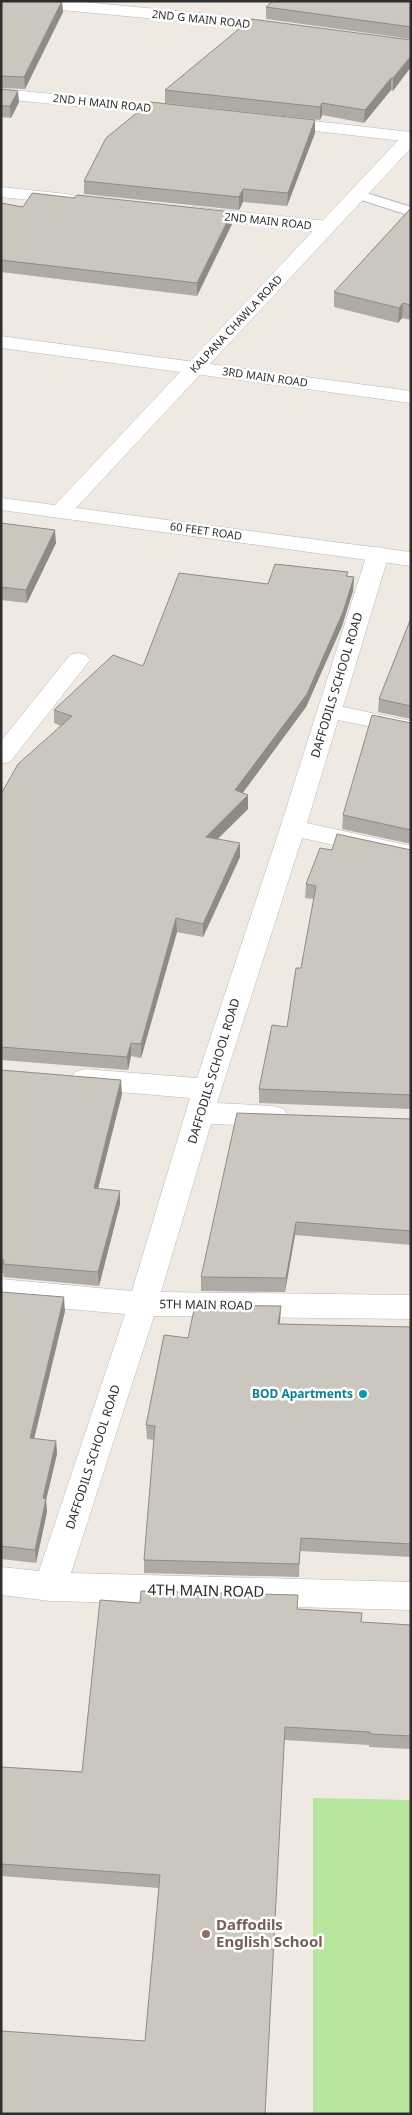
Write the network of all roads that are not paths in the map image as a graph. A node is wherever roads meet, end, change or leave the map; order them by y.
1 (20, 1) edge
2 (222, 7) dead end
3 (209, 19) junction
4 (296, 31) edge
5 (1, 94) edge
6 (197, 113) edge
7 (265, 121) edge
8 (411, 137) edge
9 (1, 192) edge
10 (357, 194) junction
11 (80, 200) edge
12 (179, 211) edge
13 (411, 212) edge
14 (327, 227) junction
15 (1, 342) edge
16 (195, 368) junction
17 (411, 397) edge
18 (1, 504) edge
19 (61, 511) junction
20 (378, 554) junction
21 (411, 559) edge
22 (78, 660) dead end
23 (329, 710) junction
24 (411, 728) edge
25 (1, 757) edge
26 (293, 828) junction
27 (411, 854) edge
28 (60, 1077) edge
29 (204, 1101) junction
30 (301, 1117) edge
31 (1, 1291) edge
32 (143, 1304) junction
33 (411, 1307) edge
34 (1, 1581) edge
35 (50, 1587) junction
36 (411, 1596) edge

1 - 3 street, 2ND G MAIN ROAD
2 - 3 street
3 - 4 street, 2ND G MAIN ROAD
5 - 6 street, 2ND H MAIN ROAD
7 - 8 street
8 - 10 street, KALPANA CHAWLA ROAD
9 - 11 street
10 - 13 lane
10 - 14 street, KALPANA CHAWLA ROAD
12 - 14 street, 2ND MAIN ROAD
14 - 16 street, KALPANA CHAWLA ROAD
15 - 16 street, 3RD MAIN ROAD
16 - 17 street, 3RD MAIN ROAD
16 - 19 street, KALPANA CHAWLA ROAD
18 - 19 street, 60 FEET ROAD
19 - 20 street, 60 FEET ROAD
20 - 21 street, 60 FEET ROAD
20 - 23 street, DAFFODILS SCHOOL ROAD
22 - 25 street
23 - 24 street
23 - 26 street, DAFFODILS SCHOOL ROAD
26 - 27 street
26 - 29 street, DAFFODILS SCHOOL ROAD
28 - 29 street
29 - 30 street
29 - 32 street, DAFFODILS SCHOOL ROAD
31 - 32 street, 5TH MAIN ROAD
32 - 33 street, 5TH MAIN ROAD
32 - 35 street, DAFFODILS SCHOOL ROAD
34 - 35 street, 4TH MAIN ROAD
35 - 36 street, 4TH MAIN ROAD

